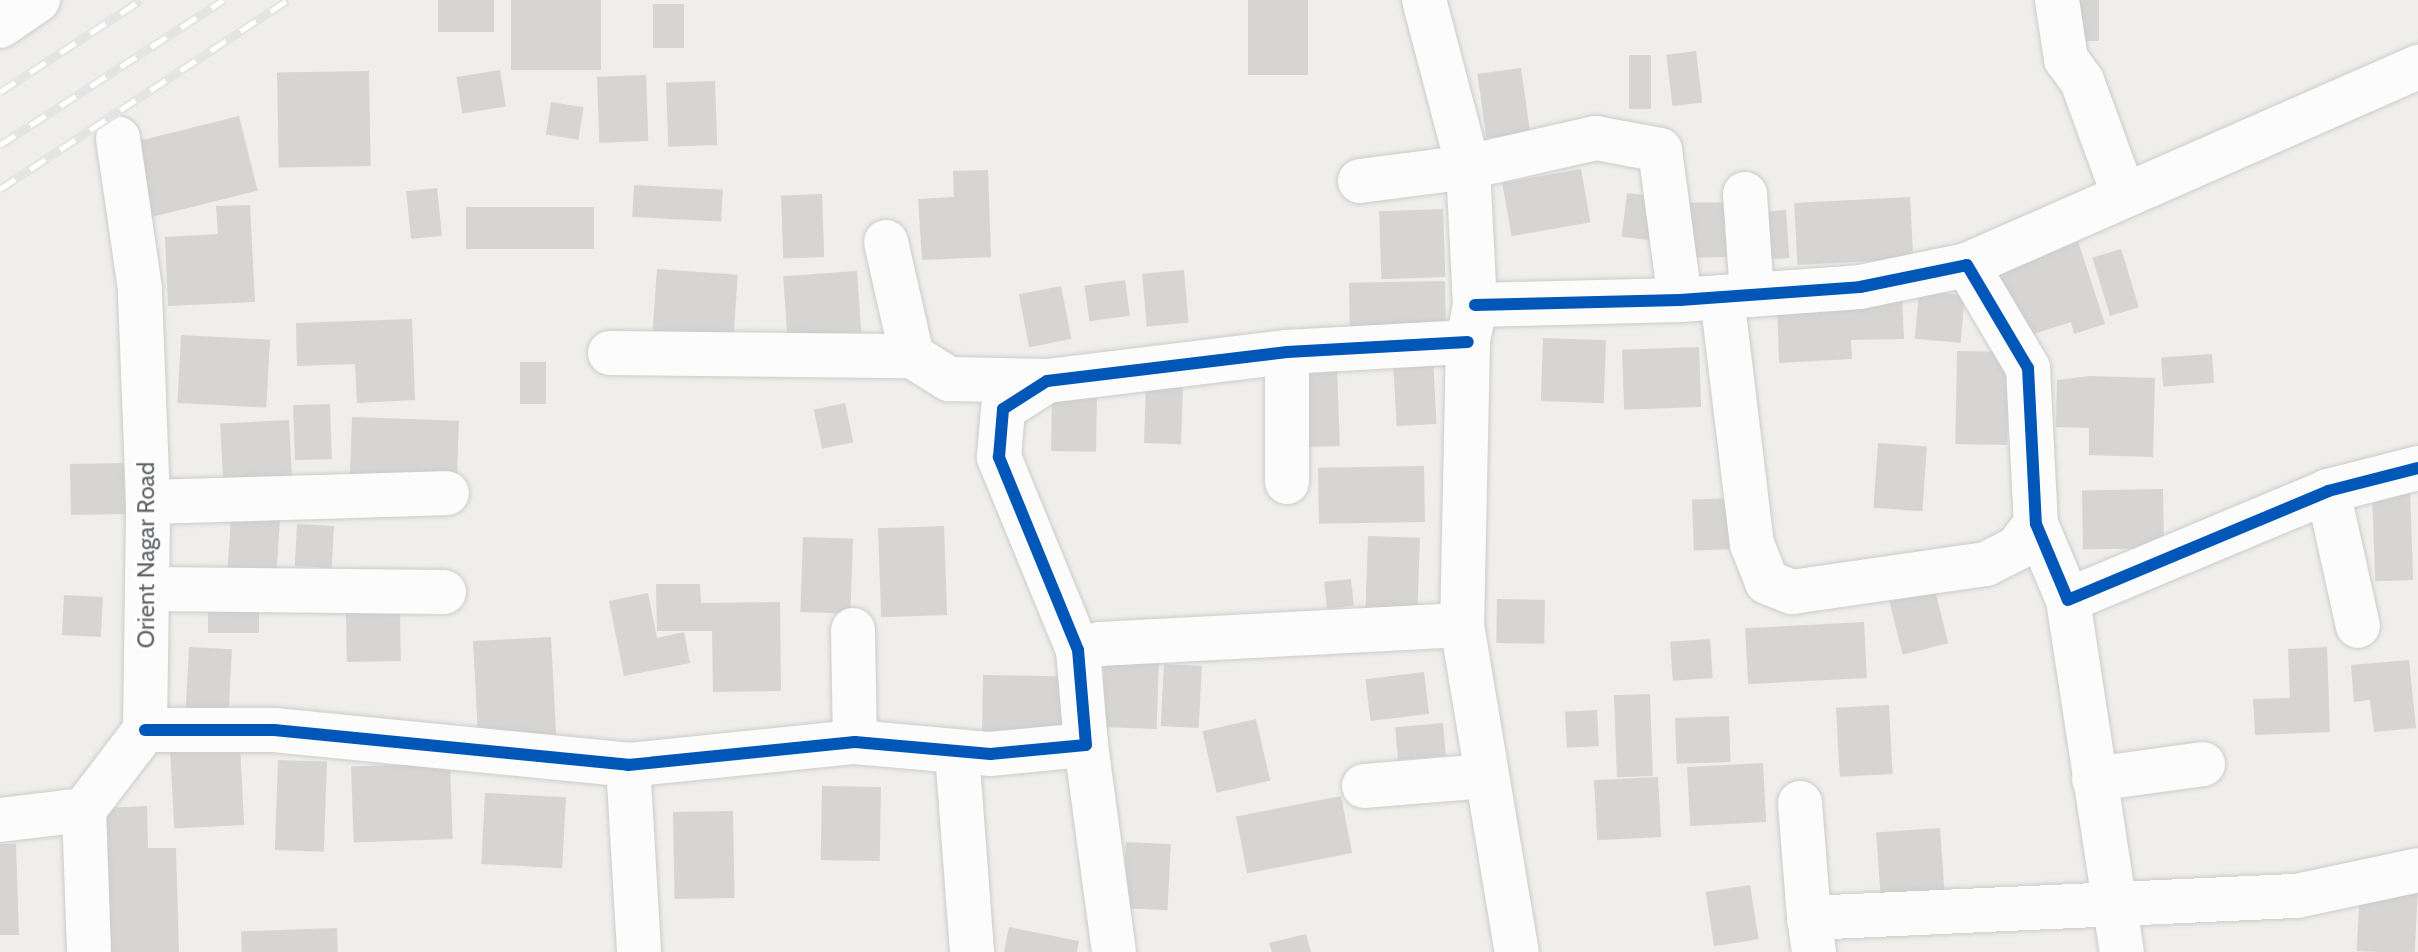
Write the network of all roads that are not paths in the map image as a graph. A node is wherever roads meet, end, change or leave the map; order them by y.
1 (38, 0) edge
2 (1424, 0) edge
3 (2057, 0) edge
4 (0, 26) edge
5 (2418, 67) edge
6 (118, 139) dead end
7 (1468, 167) junction
8 (1360, 181) dead end
9 (2123, 193) junction
10 (1745, 194) dead end
11 (886, 242) dead end
12 (1967, 265) junction
13 (1718, 297) junction
14 (1472, 324) junction
15 (1287, 352) junction
16 (610, 353) dead end
17 (912, 356) junction
18 (1047, 381) junction
19 (2418, 468) edge
20 (1287, 482) dead end
21 (2328, 491) junction
22 (447, 493) dead end
23 (148, 502) junction
24 (2036, 524) junction
25 (148, 589) junction
26 (444, 592) dead end
27 (2068, 600) junction
28 (1462, 625) junction
29 (2358, 626) dead end
30 (853, 630) dead end
31 (1078, 650) junction
32 (145, 730) junction
33 (855, 742) junction
34 (1086, 745) junction
35 (957, 752) junction
36 (2203, 764) dead end
37 (628, 765) junction
38 (1485, 776) junction
39 (2094, 779) junction
40 (1364, 786) dead end
41 (1800, 803) dead end
42 (84, 810) junction
43 (0, 820) edge
44 (2418, 870) edge
45 (2112, 900) junction
46 (1812, 935) edge
47 (89, 952) edge
48 (639, 952) edge
49 (972, 952) edge
50 (1114, 952) edge
51 (1517, 952) edge
52 (2122, 952) edge

1 - 4 street
2 - 7 street
3 - 9 street
5 - 9 street
6 - 23 street, Orient Nagar Road
7 - 8 street
7 - 13 street
7 - 14 street
9 - 12 street
10 - 13 street
11 - 17 street
12 - 13 street
12 - 24 street
13 - 14 street
13 - 24 street
14 - 15 street
14 - 28 street
15 - 18 street
15 - 20 street
16 - 17 street
17 - 18 street
18 - 31 street
19 - 21 street
21 - 27 street
21 - 29 street
22 - 23 street
23 - 25 street, Orient Nagar Road
24 - 27 street
25 - 26 street
25 - 32 street, Orient Nagar Road
27 - 39 street
28 - 31 street
28 - 38 street
30 - 33 street
31 - 34 street
32 - 37 street
32 - 42 street
33 - 35 street
33 - 37 street
34 - 35 street
34 - 50 street
35 - 49 street
36 - 39 street
37 - 48 street
38 - 40 street
38 - 51 street
39 - 45 street
41 - 46 street
42 - 43 street
42 - 47 street
44 - 45 street
45 - 46 street
45 - 52 street

